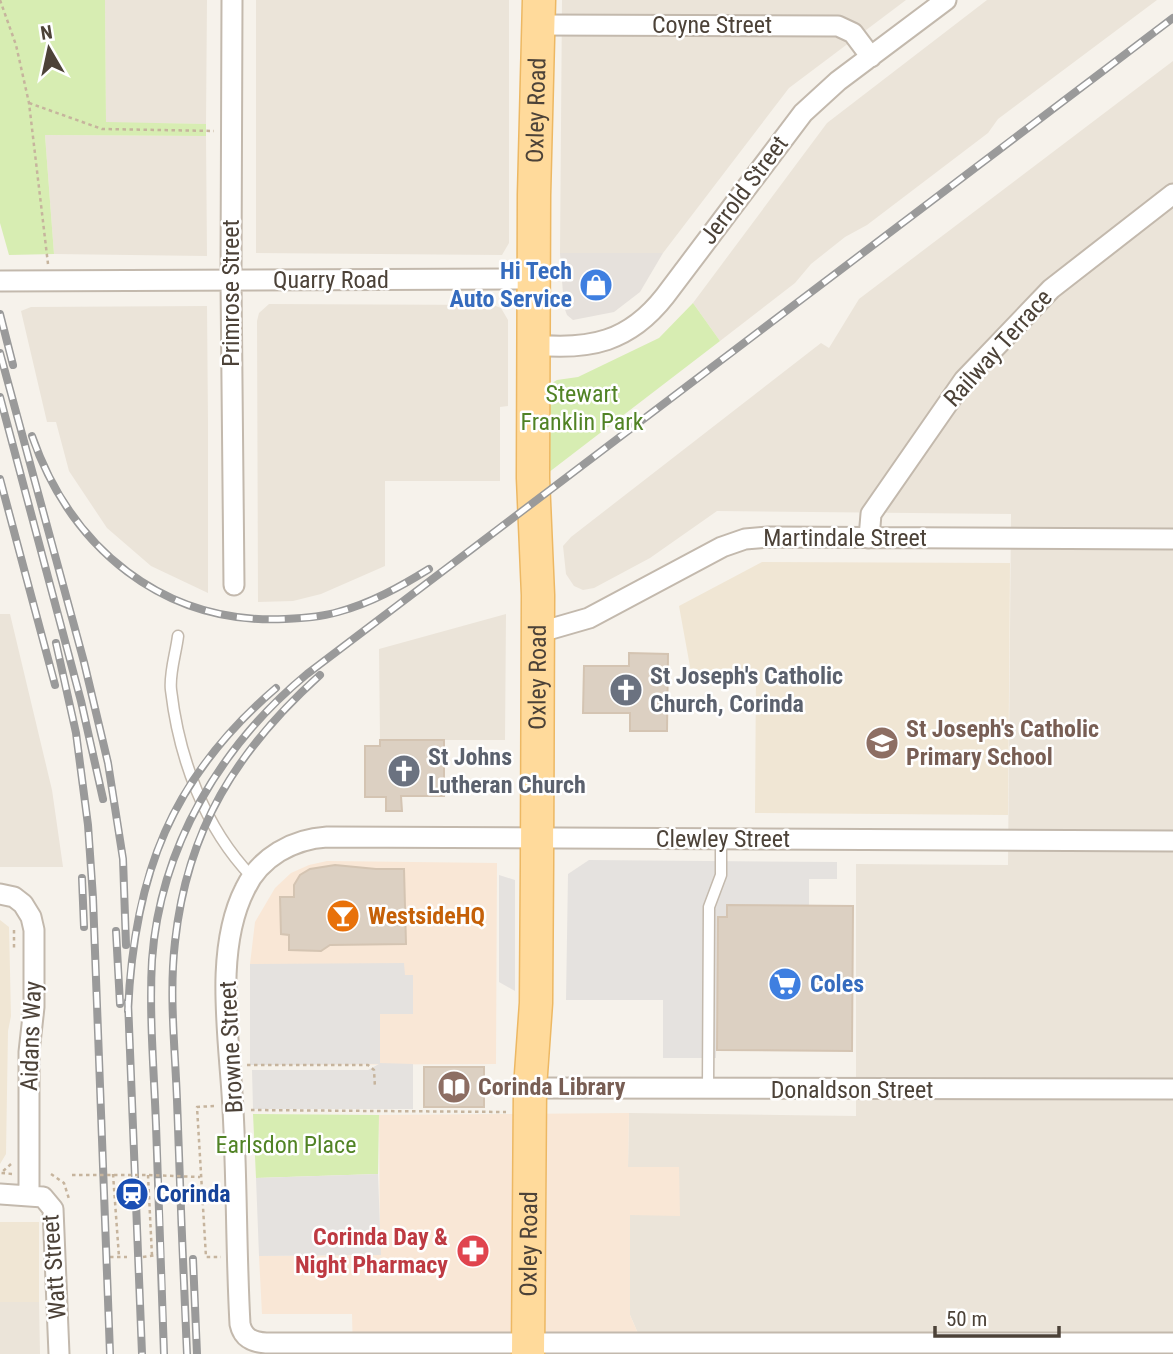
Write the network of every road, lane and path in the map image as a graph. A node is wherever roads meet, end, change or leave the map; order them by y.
1 (1, 0) edge
2 (232, 0) edge
3 (946, 0) edge
4 (539, 12) edge
5 (871, 57) junction
6 (29, 103) junction
7 (231, 131) junction
8 (1173, 194) edge
9 (535, 279) junction
10 (0, 281) edge
11 (50, 281) junction
12 (231, 281) junction
13 (535, 345) junction
14 (869, 538) junction
15 (1173, 539) edge
16 (234, 585) dead end
17 (537, 632) junction
18 (178, 636) dead end
19 (537, 838) junction
20 (721, 839) junction
21 (1173, 842) edge
22 (276, 854) joint
23 (252, 877) junction
24 (0, 894) edge
25 (247, 1065) dead end
26 (375, 1088) dead end
27 (530, 1088) junction
28 (1173, 1089) edge
29 (708, 1090) junction
30 (217, 1105) dead end
31 (248, 1110) dead end
32 (506, 1112) dead end
33 (113, 1174) junction
34 (72, 1175) dead end
35 (148, 1175) junction
36 (200, 1177) junction
37 (0, 1194) edge
38 (29, 1196) junction
39 (158, 1255) dead end
40 (142, 1256) dead end
41 (152, 1256) junction
42 (110, 1257) dead end
43 (119, 1257) junction
44 (127, 1257) dead end
45 (225, 1257) dead end
46 (1173, 1343) edge
47 (528, 1348) edge
48 (59, 1354) edge

1 - 6 path
2 - 7 street, Primrose Street
3 - 5 street, Jerrold Street
4 - 5 street, Coyne Street
4 - 9 main road, Oxley Road
5 - 13 street, Jerrold Street
6 - 7 path
6 - 11 path
7 - 12 street, Primrose Street
8 - 14 street, Railway Terrace
9 - 12 street, Quarry Road
9 - 13 main road, Oxley Road
10 - 11 street, Quarry Road
11 - 12 street, Quarry Road
12 - 16 street, Primrose Street
13 - 17 main road, Oxley Road
14 - 15 street, Martindale Street
14 - 17 street, Martindale Street
17 - 19 main road, Oxley Road
18 - 23 lane
19 - 20 street, Clewley Street
19 - 22 street, Clewley Street
19 - 27 main road, Oxley Road
20 - 21 street, Clewley Street
20 - 29 lane
22 - 23 street, Browne Street
23 - 47 street, Browne Street
24 - 38 street, Aidans Way
25 - 26 path
27 - 29 street, Donaldson Street
27 - 47 main road, Oxley Road
28 - 29 street, Donaldson Street
30 - 36 path
31 - 32 path
33 - 34 path, bridge
33 - 35 path, bridge
33 - 43 path
35 - 36 path, bridge
35 - 41 path
36 - 45 path
37 - 38 street
38 - 48 street, Watt Street
39 - 41 path
40 - 41 path
42 - 43 path
43 - 44 path
46 - 47 street

